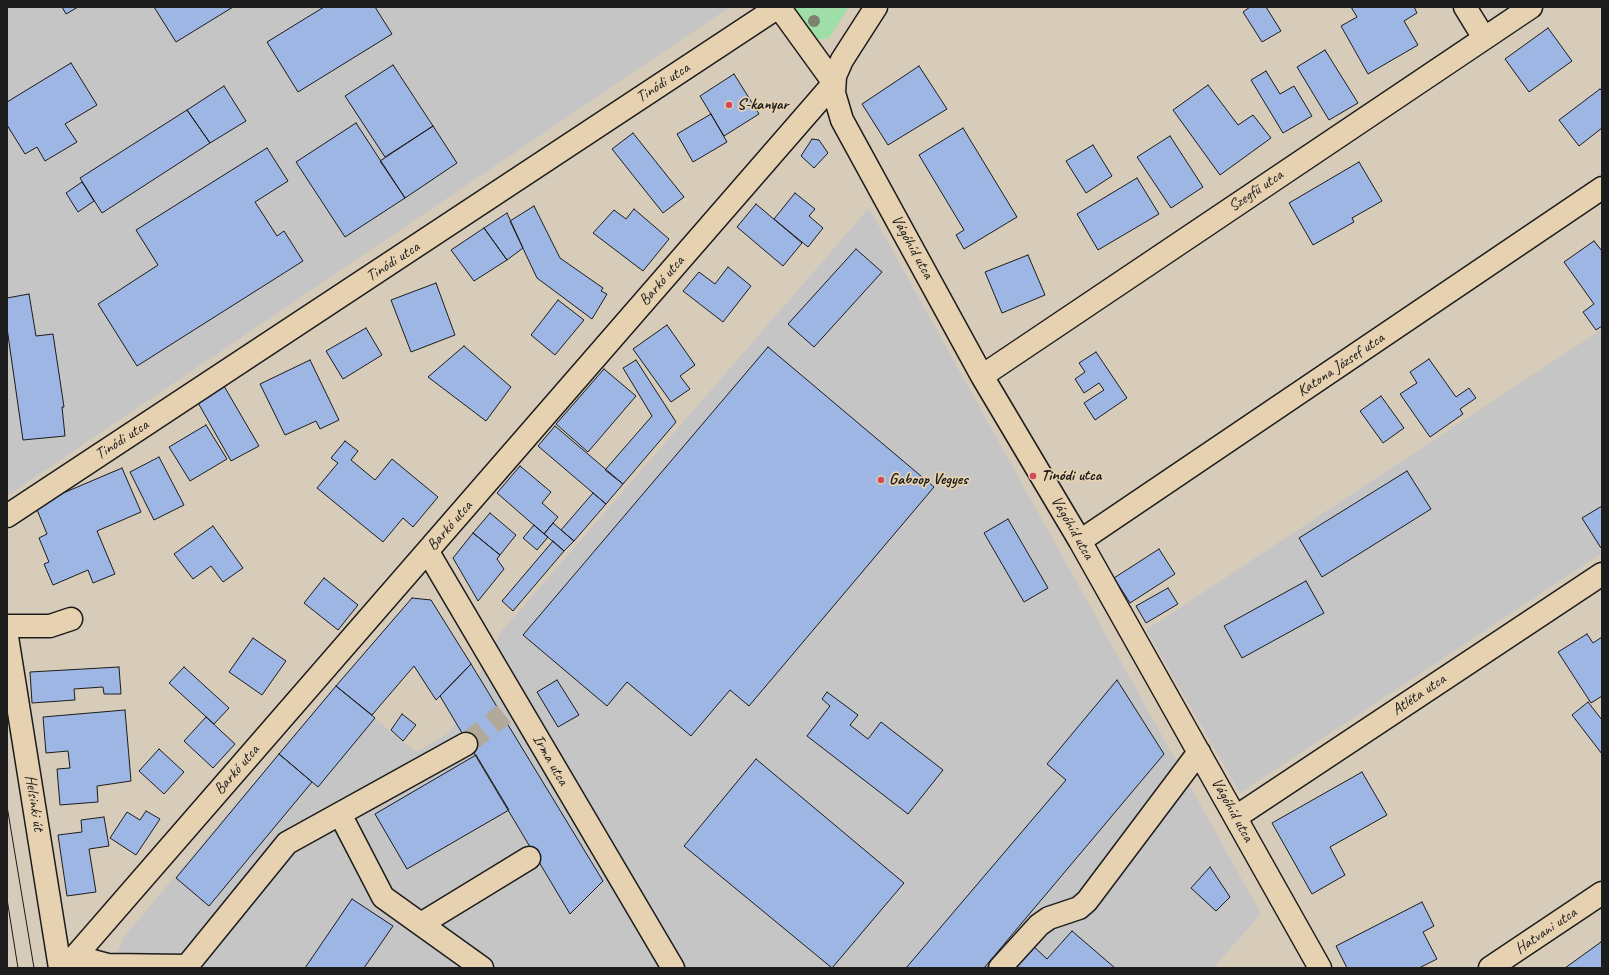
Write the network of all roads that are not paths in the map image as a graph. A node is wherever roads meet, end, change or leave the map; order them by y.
1 (778, 7) edge
2 (876, 7) edge
3 (1465, 7) edge
4 (1531, 7) edge
5 (1484, 38) junction
6 (834, 83) junction
7 (1602, 188) edge
8 (982, 376) junction
9 (7, 516) edge
10 (1080, 541) junction
11 (428, 552) junction
12 (1602, 574) edge
13 (70, 619) dead end
14 (7, 626) edge
15 (7, 637) edge
16 (466, 744) tunnel mouth
17 (1199, 752) junction
18 (340, 814) junction
19 (1236, 817) junction
20 (529, 858) dead end
21 (1602, 893) edge
22 (421, 924) junction
23 (67, 964) edge
24 (188, 967) edge
25 (482, 968) edge
26 (673, 968) edge
27 (1000, 968) edge
28 (1320, 968) edge
29 (1490, 968) edge

1 - 6 street, Vágóhíd utca
1 - 9 street, Tinódi utca
2 - 6 street
3 - 5 street
4 - 5 street, Szegfű utca
5 - 8 street, Szegfű utca
6 - 8 street, Vágóhíd utca
6 - 11 street, Barkó utca
7 - 10 street, Katona József utca
8 - 10 street, Vágóhíd utca
10 - 17 street, Vágóhíd utca
11 - 23 street, Barkó utca
11 - 26 street, Irma utca
12 - 19 street, Atléta utca
13 - 14 street
15 - 23 street, Helsinki út
16 - 18 street
17 - 19 street, Vágóhíd utca
17 - 27 street
18 - 22 street
18 - 24 street
19 - 28 street, Vágóhíd utca
20 - 22 street
21 - 29 street, Hatvani utca
22 - 25 street
23 - 24 street

